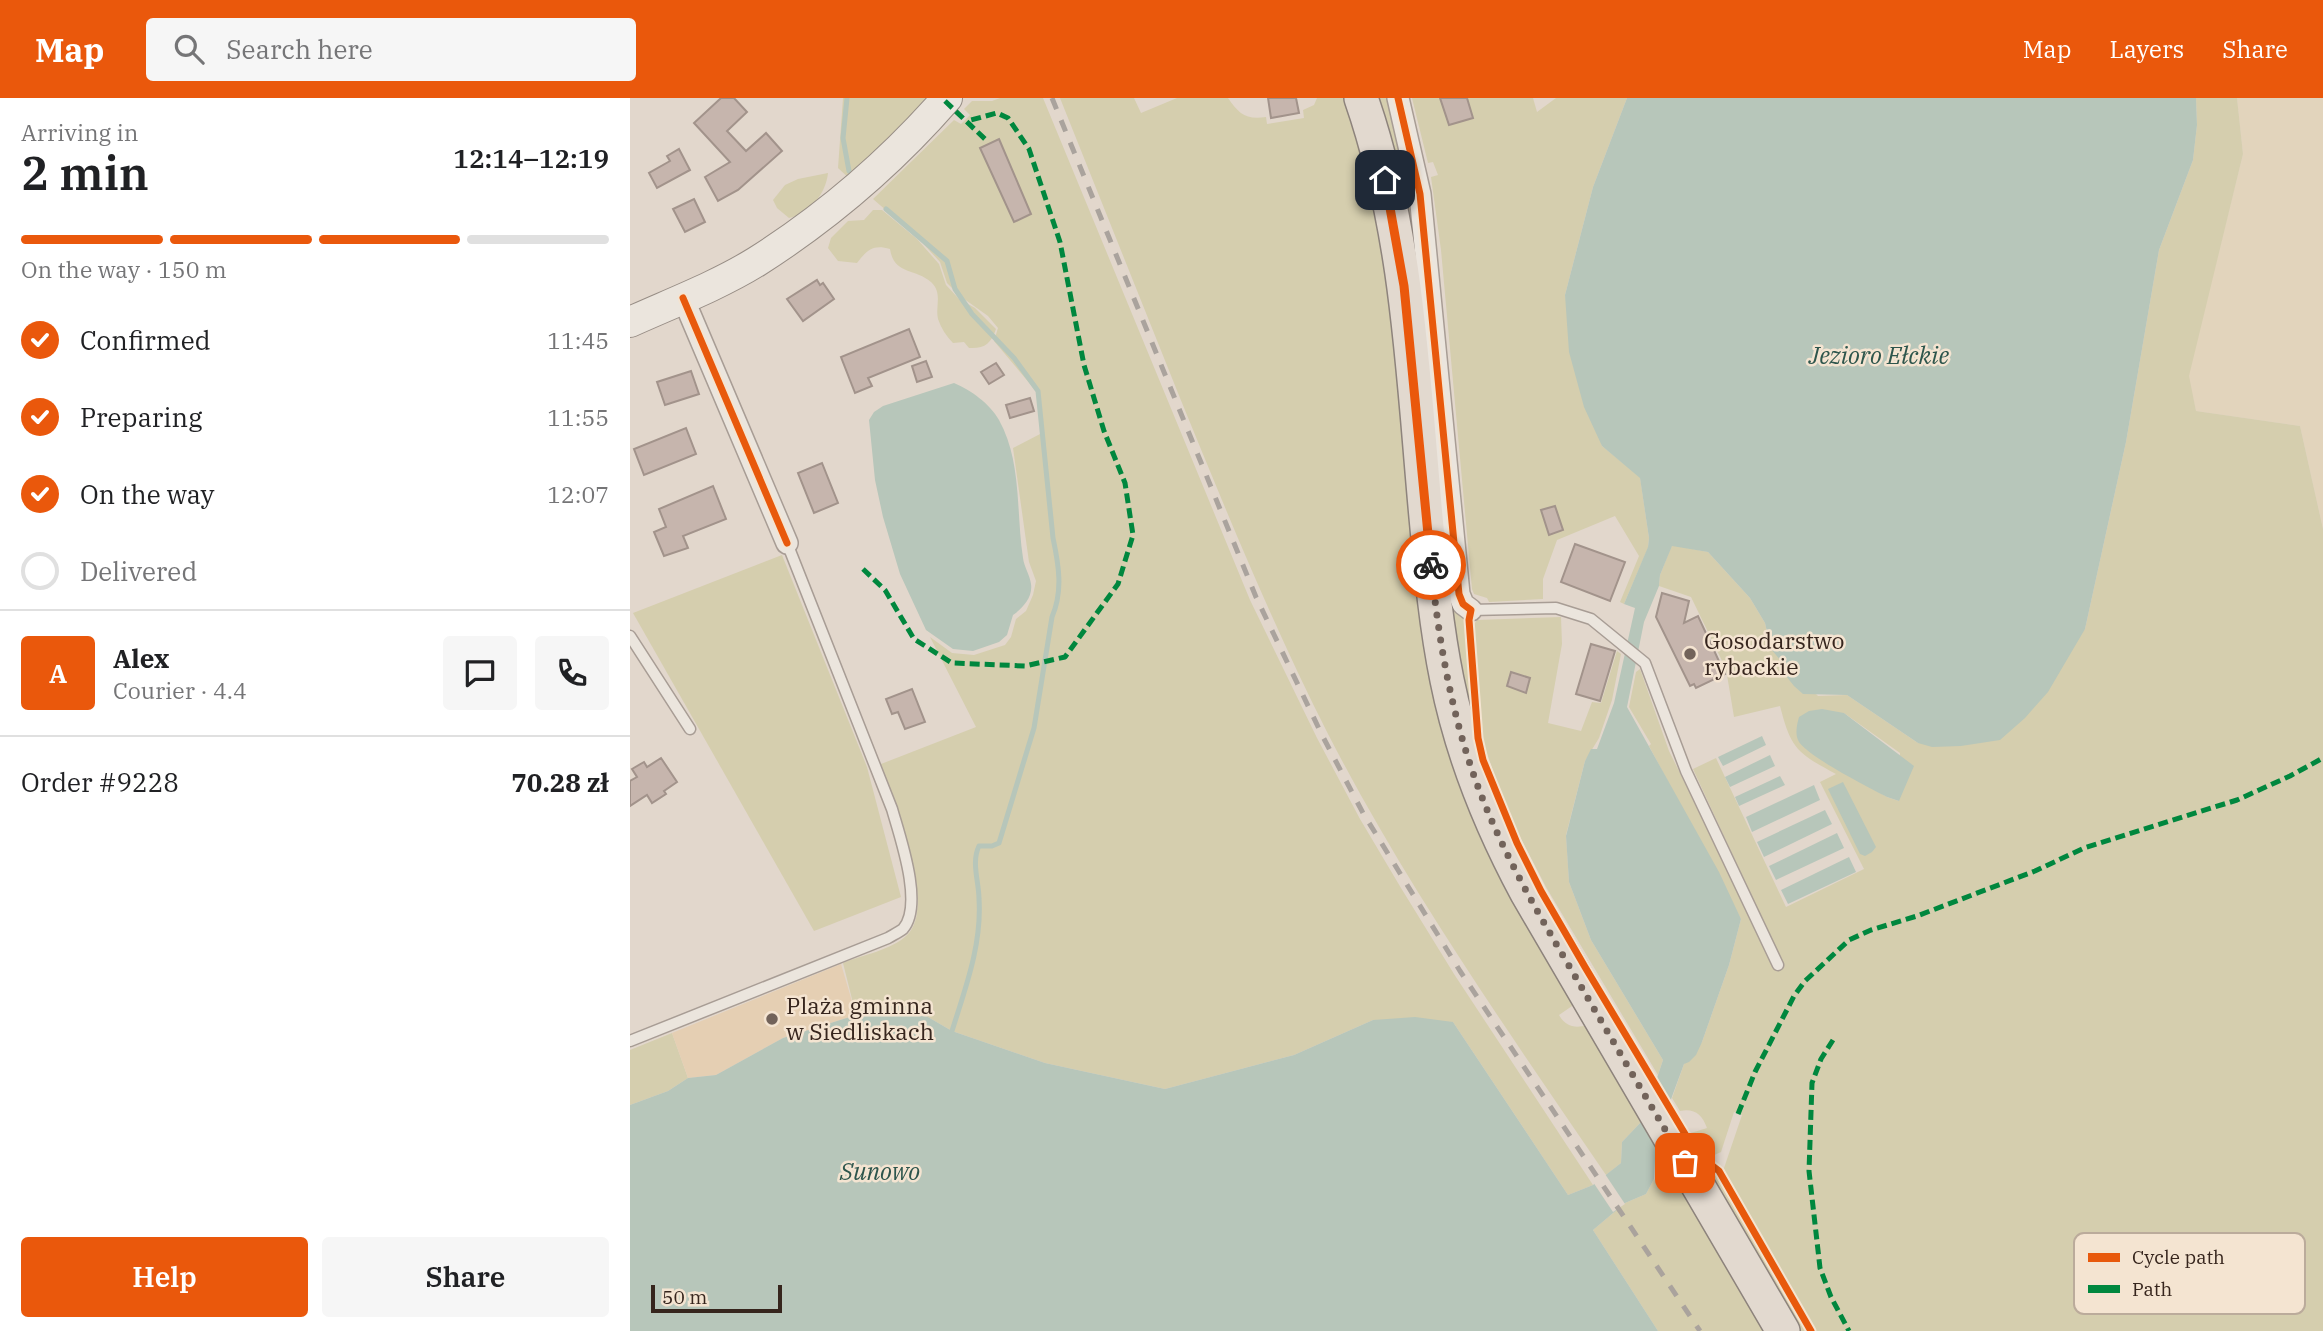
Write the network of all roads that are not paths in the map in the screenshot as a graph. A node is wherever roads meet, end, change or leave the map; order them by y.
1 (947, 98) edge
2 (1361, 98) edge
3 (1398, 98) edge
4 (683, 298) junction
5 (630, 322) edge
6 (787, 543) joint
7 (1471, 610) joint
8 (630, 636) edge
9 (690, 729) dead end
10 (1778, 965) dead end
11 (630, 1041) edge
12 (1783, 1331) edge

1 - 4 main road
2 - 12 main road
3 - 7 street
4 - 5 main road
4 - 6 street
6 - 11 lane
7 - 10 lane
8 - 9 lane

